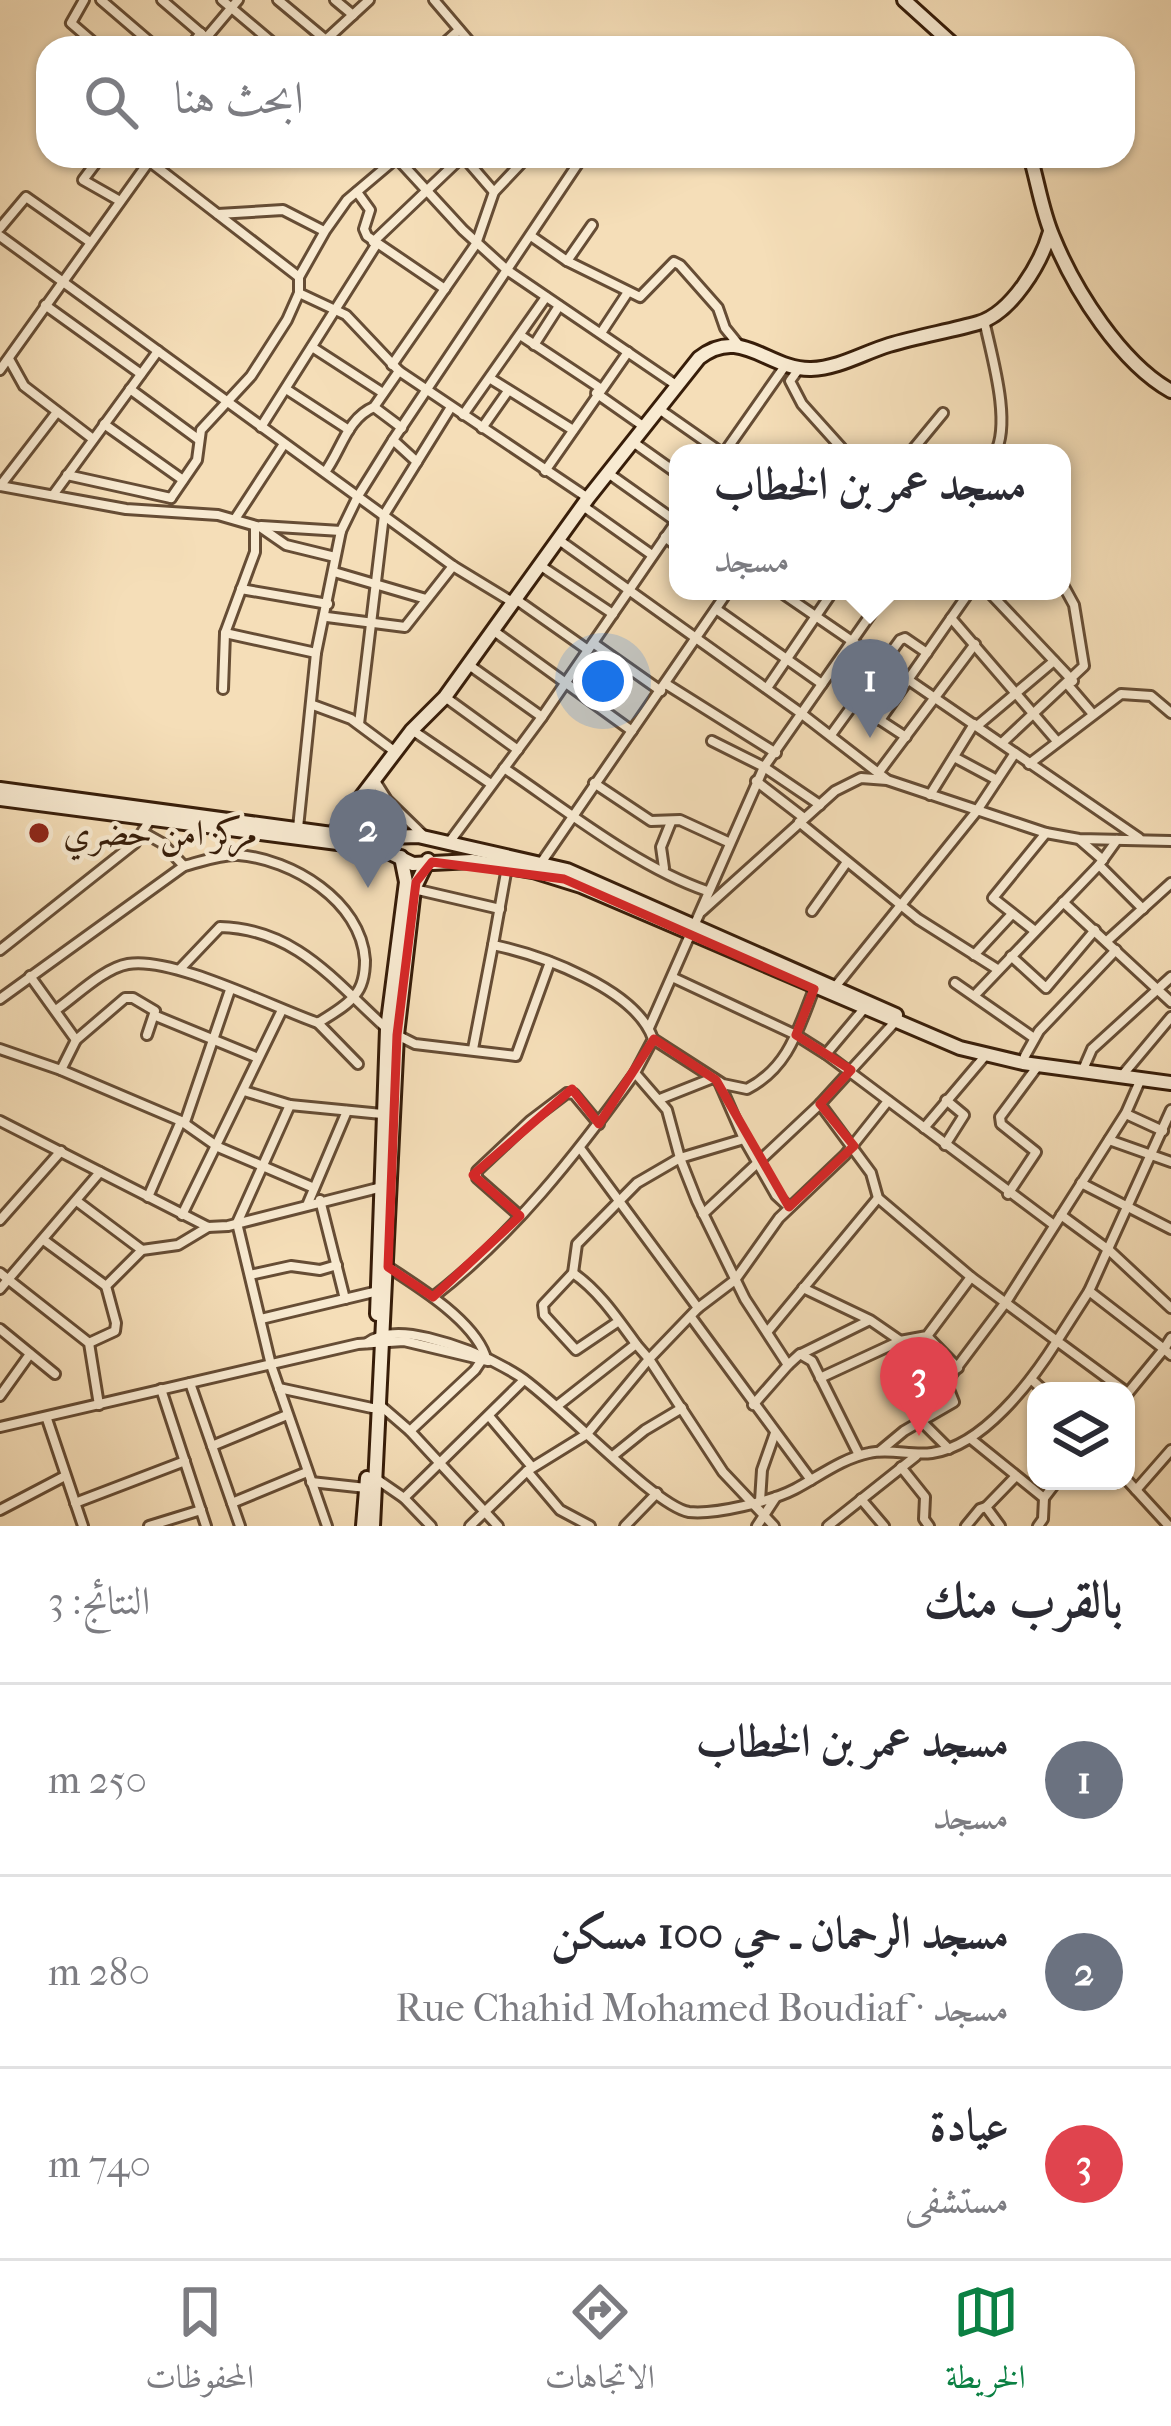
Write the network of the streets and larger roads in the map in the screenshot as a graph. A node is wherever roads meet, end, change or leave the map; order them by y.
1 (85, 0) edge
2 (101, 0) edge
3 (162, 0) edge
4 (222, 0) edge
5 (278, 0) edge
6 (335, 0) edge
7 (369, 0) edge
8 (434, 0) edge
9 (904, 0) edge
10 (235, 4) edge
11 (353, 15) junction
12 (459, 30) junction
13 (203, 35) joint
14 (86, 36) edge
15 (143, 36) edge
16 (267, 36) edge
17 (311, 36) edge
18 (331, 36) edge
19 (452, 36) edge
20 (464, 36) edge
21 (944, 36) edge
22 (92, 168) edge
23 (144, 168) edge
24 (162, 168) edge
25 (384, 168) edge
26 (406, 168) edge
27 (451, 168) edge
28 (473, 168) edge
29 (517, 168) edge
30 (575, 168) edge
31 (1033, 168) edge
32 (425, 190) junction
33 (357, 192) junction
34 (494, 192) junction
35 (120, 201) junction
36 (217, 214) junction
37 (592, 225) dead end
38 (325, 231) junction
39 (0, 232) edge
40 (531, 236) junction
41 (90, 242) junction
42 (374, 243) junction
43 (476, 244) junction
44 (1052, 252) junction
45 (567, 261) junction
46 (507, 270) junction
47 (299, 277) junction
48 (62, 281) junction
49 (445, 289) junction
50 (299, 292) junction
51 (628, 292) junction
52 (546, 297) junction
53 (45, 305) junction
54 (559, 306) junction
55 (335, 309) junction
56 (984, 320) junction
57 (725, 328) junction
58 (602, 333) junction
59 (520, 335) junction
60 (738, 344) junction
61 (534, 345) junction
62 (312, 346) junction
63 (713, 349) junction
64 (159, 351) junction
65 (628, 352) junction
66 (8, 358) junction
67 (786, 364) junction
68 (395, 368) junction
69 (802, 369) junction
70 (0, 370) edge
71 (141, 374) junction
72 (491, 379) junction
73 (676, 385) junction
74 (130, 389) junction
75 (286, 389) junction
76 (598, 390) junction
77 (426, 391) junction
78 (508, 391) junction
79 (1171, 391) edge
80 (383, 393) junction
81 (227, 403) junction
82 (374, 407) junction
83 (451, 407) junction
84 (658, 408) junction
85 (57, 412) junction
86 (943, 413) dead end
87 (463, 415) junction
88 (104, 424) junction
89 (261, 427) junction
90 (643, 427) junction
91 (402, 428) junction
92 (482, 428) junction
93 (349, 430) junction
94 (573, 430) junction
95 (93, 439) junction
96 (198, 439) junction
97 (393, 440) junction
98 (632, 442) junction
99 (284, 444) junction
100 (714, 444) edge
101 (731, 444) edge
102 (831, 444) edge
103 (917, 444) edge
104 (997, 444) edge
105 (417, 461) junction
106 (669, 468) edge
107 (545, 471) junction
108 (325, 472) junction
109 (607, 472) junction
110 (67, 475) junction
111 (183, 480) junction
112 (0, 486) edge
113 (53, 496) junction
114 (358, 496) junction
115 (171, 498) junction
116 (586, 502) junction
117 (176, 512) junction
118 (384, 515) junction
119 (669, 515) edge
120 (235, 519) junction
121 (258, 526) junction
122 (341, 531) junction
123 (669, 532) edge
124 (665, 537) junction
125 (559, 540) junction
126 (669, 540) edge
127 (652, 555) junction
128 (335, 557) junction
129 (453, 566) junction
130 (541, 566) junction
131 (334, 572) junction
132 (374, 581) junction
133 (241, 589) junction
134 (630, 589) junction
135 (1071, 598) edge
136 (426, 599) junction
137 (722, 600) edge
138 (792, 600) edge
139 (826, 600) edge
140 (881, 600) edge
141 (964, 600) edge
142 (996, 600) edge
143 (516, 602) junction
144 (328, 604) junction
145 (716, 609) junction
146 (613, 614) junction
147 (815, 616) junction
148 (327, 617) junction
149 (952, 618) junction
150 (370, 622) junction
151 (494, 631) junction
152 (225, 633) junction
153 (695, 638) junction
154 (852, 642) junction
155 (975, 644) junction
156 (591, 646) junction
157 (316, 653) junction
158 (927, 653) junction
159 (786, 659) junction
160 (1054, 661) junction
161 (882, 663) junction
162 (469, 664) junction
163 (908, 680) junction
164 (565, 682) junction
165 (1070, 683) junction
166 (822, 684) junction
167 (663, 688) junction
168 (767, 688) junction
169 (223, 689) dead end
170 (1017, 692) junction
171 (446, 697) junction
172 (936, 699) junction
173 (854, 703) junction
174 (313, 705) junction
175 (1092, 713) junction
176 (1171, 713) edge
177 (802, 714) junction
178 (1034, 714) junction
179 (542, 717) junction
180 (880, 720) junction
181 (359, 724) junction
182 (975, 725) junction
183 (412, 730) junction
184 (632, 731) junction
185 (831, 735) junction
186 (905, 737) junction
187 (712, 741) dead end
188 (1056, 741) junction
189 (1002, 743) junction
190 (518, 750) junction
191 (395, 752) junction
192 (776, 753) junction
193 (1015, 753) junction
194 (954, 757) junction
195 (1029, 764) junction
196 (764, 767) junction
197 (505, 768) junction
198 (879, 772) junction
199 (887, 779) junction
200 (998, 780) junction
201 (756, 782) junction
202 (594, 783) junction
203 (373, 784) junction
204 (491, 784) junction
205 (0, 789) edge
206 (930, 795) junction
207 (0, 799) edge
208 (820, 805) junction
209 (976, 812) junction
210 (573, 814) junction
211 (151, 819) junction
212 (801, 820) junction
213 (670, 822) junction
214 (298, 828) junction
215 (145, 833) junction
216 (1046, 833) junction
217 (333, 834) junction
218 (398, 838) junction
219 (428, 839) junction
220 (1079, 839) junction
221 (1118, 839) junction
222 (1141, 839) junction
223 (1171, 841) edge
224 (728, 842) junction
225 (447, 845) junction
226 (402, 859) junction
227 (847, 862) junction
228 (1101, 862) junction
229 (425, 864) junction
230 (184, 866) junction
231 (507, 866) junction
232 (542, 867) junction
233 (664, 869) junction
234 (1171, 883) edge
235 (415, 889) junction
236 (707, 891) junction
237 (1063, 902) junction
238 (899, 903) junction
239 (500, 909) junction
240 (1143, 909) junction
241 (702, 910) junction
242 (407, 911) junction
243 (812, 911) dead end
244 (1012, 914) junction
245 (1095, 930) junction
246 (693, 931) junction
247 (1036, 931) junction
248 (1107, 941) junction
249 (493, 945) junction
250 (0, 950) edge
251 (1116, 950) junction
252 (974, 956) junction
253 (1011, 956) junction
254 (550, 962) junction
255 (180, 969) junction
256 (997, 969) junction
257 (30, 976) junction
258 (1171, 977) edge
259 (674, 978) junction
260 (955, 983) dead end
261 (835, 987) junction
262 (814, 988) junction
263 (1158, 989) junction
264 (230, 990) junction
265 (975, 995) junction
266 (353, 998) junction
267 (0, 999) edge
268 (1171, 1002) edge
269 (56, 1010) junction
270 (282, 1010) junction
271 (863, 1010) junction
272 (156, 1016) junction
273 (1171, 1017) edge
274 (895, 1022) junction
275 (318, 1023) junction
276 (392, 1032) junction
277 (651, 1033) junction
278 (147, 1035) dead end
279 (796, 1035) junction
280 (1034, 1039) junction
281 (76, 1040) junction
282 (214, 1041) junction
283 (0, 1049) edge
284 (473, 1049) junction
285 (826, 1054) junction
286 (985, 1056) junction
287 (1024, 1056) junction
288 (258, 1058) junction
289 (358, 1064) dead end
290 (1085, 1065) junction
291 (1038, 1066) junction
292 (61, 1070) junction
293 (851, 1070) junction
294 (1125, 1072) junction
295 (635, 1073) junction
296 (716, 1080) junction
297 (1171, 1080) edge
298 (1141, 1081) junction
299 (244, 1091) junction
300 (660, 1099) junction
301 (946, 1100) junction
302 (888, 1101) junction
303 (820, 1104) junction
304 (290, 1105) junction
305 (1171, 1110) edge
306 (346, 1111) junction
307 (1126, 1113) junction
308 (382, 1114) junction
309 (0, 1121) edge
310 (183, 1122) junction
311 (599, 1124) junction
312 (1167, 1126) edge
313 (923, 1128) junction
314 (744, 1139) junction
315 (1108, 1139) junction
316 (945, 1145) junction
317 (854, 1146) junction
318 (218, 1147) junction
319 (580, 1148) junction
320 (61, 1151) junction
321 (1151, 1155) junction
322 (680, 1158) junction
323 (1171, 1162) edge
324 (757, 1163) junction
325 (262, 1166) junction
326 (100, 1172) junction
327 (1081, 1183) junction
328 (382, 1187) junction
329 (314, 1188) junction
330 (1008, 1194) junction
331 (148, 1197) junction
332 (878, 1198) junction
333 (0, 1199) edge
334 (320, 1200) junction
335 (620, 1200) junction
336 (78, 1202) junction
337 (308, 1204) junction
338 (11, 1207) junction
339 (789, 1208) junction
340 (1128, 1210) junction
341 (703, 1214) junction
342 (182, 1215) junction
343 (1061, 1215) junction
344 (520, 1216) junction
345 (0, 1220) edge
346 (237, 1223) junction
347 (1054, 1225) junction
348 (208, 1227) junction
349 (385, 1227) junction
350 (1171, 1229) edge
351 (45, 1241) junction
352 (142, 1250) junction
353 (1110, 1251) junction
354 (338, 1264) junction
355 (388, 1267) junction
356 (573, 1273) junction
357 (0, 1274) edge
358 (250, 1275) junction
359 (971, 1277) junction
360 (735, 1280) junction
361 (10, 1281) junction
362 (106, 1286) junction
363 (802, 1288) junction
364 (0, 1289) edge
365 (378, 1291) junction
366 (1089, 1291) junction
367 (434, 1297) junction
368 (345, 1299) junction
369 (1006, 1302) junction
370 (1171, 1309) edge
371 (694, 1312) junction
372 (261, 1319) junction
373 (619, 1321) junction
374 (870, 1321) junction
375 (0, 1329) edge
376 (768, 1332) junction
377 (927, 1336) junction
378 (1171, 1338) edge
379 (377, 1340) junction
380 (900, 1341) junction
381 (1058, 1341) junction
382 (89, 1342) junction
383 (636, 1343) junction
384 (1168, 1352) edge
385 (30, 1354) junction
386 (800, 1354) junction
387 (649, 1359) junction
388 (485, 1360) junction
389 (272, 1365) junction
390 (788, 1365) junction
391 (958, 1368) junction
392 (55, 1374) dead end
393 (820, 1378) junction
394 (1031, 1378) junction
395 (524, 1380) junction
396 (1035, 1382) edge
397 (1112, 1382) edge
398 (190, 1383) junction
399 (1135, 1384) edge
400 (279, 1388) junction
401 (161, 1390) junction
402 (0, 1396) edge
403 (99, 1405) junction
404 (753, 1405) junction
405 (556, 1406) junction
406 (376, 1407) junction
407 (682, 1408) junction
408 (287, 1415) junction
409 (489, 1416) junction
410 (46, 1419) junction
411 (922, 1421) junction
412 (0, 1427) edge
413 (410, 1431) junction
414 (776, 1432) junction
415 (587, 1434) junction
416 (971, 1439) junction
417 (212, 1446) junction
418 (950, 1449) junction
419 (1171, 1450) edge
420 (880, 1451) junction
421 (918, 1454) junction
422 (614, 1455) junction
423 (860, 1455) junction
424 (185, 1461) junction
425 (440, 1461) junction
426 (901, 1467) junction
427 (530, 1469) junction
428 (65, 1476) junction
429 (1016, 1476) junction
430 (309, 1477) junction
431 (811, 1480) junction
432 (371, 1482) junction
433 (1050, 1490) edge
434 (1136, 1490) joint
435 (657, 1493) junction
436 (776, 1497) junction
437 (404, 1498) junction
438 (1044, 1498) junction
439 (861, 1499) junction
440 (760, 1501) junction
441 (75, 1503) junction
442 (232, 1503) junction
443 (748, 1503) junction
444 (986, 1508) junction
445 (0, 1510) edge
446 (201, 1510) junction
447 (486, 1511) junction
448 (694, 1512) junction
449 (765, 1516) junction
450 (587, 1525) edge
451 (82, 1526) edge
452 (149, 1526) edge
453 (206, 1526) edge
454 (240, 1526) edge
455 (327, 1526) edge
456 (363, 1526) edge
457 (373, 1526) edge
458 (431, 1526) edge
459 (470, 1526) edge
460 (499, 1526) edge
461 (625, 1526) edge
462 (692, 1526) edge
463 (757, 1526) edge
464 (774, 1526) edge
465 (828, 1526) edge
466 (884, 1526) edge
467 (929, 1526) edge
468 (966, 1526) edge
469 (1000, 1526) edge
470 (1038, 1526) edge
471 (1169, 1526) edge

1 - 14 street
2 - 15 street
3 - 13 street
4 - 10 street
5 - 17 street
6 - 11 street
7 - 11 street
8 - 12 street
9 - 21 street
10 - 13 street
10 - 16 street
11 - 18 street
12 - 19 street
12 - 20 street
22 - 35 street
23 - 35 street
24 - 36 street
25 - 33 street
26 - 32 street
27 - 32 street
28 - 34 street
29 - 34 street
30 - 40 street
31 - 44 street
32 - 42 street
32 - 43 street
33 - 38 street
33 - 42 street
34 - 43 street
35 - 41 street
36 - 38 street
36 - 47 street
37 - 45 street
38 - 47 street
39 - 41 street
39 - 48 street
40 - 45 street
40 - 46 street
41 - 48 street
42 - 49 street
42 - 55 street
43 - 46 street
43 - 49 street
44 - 56 street
44 - 79 street
45 - 51 street
46 - 52 street
46 - 77 street
47 - 50 street
48 - 53 street
48 - 64 street
49 - 68 street
50 - 55 street
50 - 81 street
51 - 57 street
51 - 58 street
52 - 54 street
52 - 59 street
53 - 66 street
53 - 71 street
54 - 58 street
54 - 61 street
55 - 62 street
55 - 68 street
56 - 69 street
56 - 104 street
57 - 60 street
57 - 63 street
58 - 65 street
59 - 61 street
59 - 72 street
60 - 63 street
60 - 67 street
61 - 76 street
62 - 75 street
62 - 80 street
63 - 73 street
64 - 71 street
64 - 81 street
65 - 73 street
65 - 76 street
66 - 70 street
66 - 85 street
67 - 69 street
67 - 101 street
68 - 77 street
68 - 80 street
69 - 102 street
71 - 74 street
72 - 78 street
72 - 87 street
73 - 84 street
74 - 88 street
74 - 96 street
75 - 89 street
75 - 93 street
76 - 90 street
76 - 94 street
77 - 83 street
77 - 91 street
78 - 92 street
78 - 94 street
80 - 82 street
81 - 89 street
81 - 96 street
82 - 91 street
82 - 93 street
83 - 87 street
83 - 105 street
84 - 90 street
84 - 100 street
85 - 95 street
85 - 112 street
86 - 103 street
87 - 92 street
88 - 95 street
88 - 111 street
89 - 99 street
90 - 98 street
91 - 97 street
92 - 107 street
93 - 108 street
94 - 107 street
95 - 110 street
96 - 111 street
97 - 105 street
97 - 114 street
98 - 106 street
98 - 109 street
99 - 108 street
99 - 120 street
105 - 118 street
107 - 116 street
108 - 114 street
109 - 116 street
109 - 119 street
110 - 113 street
110 - 115 street
111 - 115 street
112 - 113 street
113 - 117 street
114 - 118 street
114 - 122 street
115 - 117 street
116 - 125 street
116 - 127 street
117 - 120 street
118 - 129 street
118 - 132 street
120 - 121 street
121 - 122 street
121 - 128 street
121 - 133 street
122 - 128 street
123 - 124 street
124 - 126 street
124 - 127 street
125 - 130 street
125 - 134 street
127 - 134 street
128 - 131 street
129 - 136 street
129 - 143 street
130 - 143 street
130 - 146 street
131 - 132 street
131 - 144 street
132 - 136 street
132 - 150 street
133 - 144 street
133 - 152 street
134 - 146 street
134 - 153 street
135 - 165 street
136 - 150 street
137 - 145 street
138 - 147 street
139 - 147 street
140 - 154 street
141 - 149 street
142 - 160 street
143 - 151 street
143 - 156 street
144 - 148 street
145 - 153 street
145 - 159 street
146 - 156 street
147 - 154 street
147 - 159 street
148 - 150 street
148 - 157 street
149 - 155 street
149 - 158 street
150 - 181 street
151 - 162 street
151 - 164 street
152 - 157 street
152 - 169 street
153 - 167 street
153 - 168 street
154 - 161 street
154 - 166 street
155 - 170 street
155 - 172 street
156 - 164 street
156 - 167 street
157 - 174 street
158 - 161 street
158 - 163 street
159 - 166 street
159 - 168 street
160 - 165 street
160 - 170 street
161 - 163 street
161 - 173 street
162 - 171 street
162 - 179 street
163 - 172 street
163 - 180 street
164 - 179 street
164 - 184 street
165 - 175 street
165 - 178 street
166 - 177 street
167 - 184 street
167 - 192 street
168 - 177 street
170 - 178 street
170 - 182 street
171 - 183 street
171 - 190 street
172 - 182 street
172 - 186 street
173 - 180 street
173 - 185 street
174 - 181 street
174 - 214 street
175 - 176 street
175 - 188 street
177 - 185 street
177 - 192 street
178 - 188 street
178 - 189 street
179 - 190 street
180 - 186 street
181 - 191 street
182 - 189 street
182 - 194 street
183 - 191 street
183 - 204 street
184 - 202 street
185 - 198 street
186 - 198 street
187 - 196 street
188 - 195 street
189 - 193 street
190 - 197 street
191 - 203 street
192 - 196 street
193 - 195 street
193 - 200 street
194 - 200 street
194 - 206 street
195 - 222 street
196 - 201 street
196 - 208 street
197 - 204 street
197 - 210 street
198 - 199 street
199 - 206 street
199 - 208 street
200 - 209 street
201 - 212 street
201 - 224 street
202 - 210 street
202 - 213 street
203 - 217 street
203 - 218 street
203 - 219 street
204 - 225 street
205 - 214 street
206 - 209 street
207 - 211 street
208 - 212 street
209 - 216 street
209 - 238 street
210 - 232 street
210 - 233 street
211 - 215 street
211 - 226 street
212 - 227 street
212 - 241 street
213 - 224 street
213 - 233 street
214 - 217 street
215 - 230 street
215 - 250 street
216 - 220 street
216 - 244 street
217 - 218 street
218 - 219 street
218 - 226 street
219 - 225 street
219 - 229 street
220 - 221 street
220 - 228 street
221 - 222 street
221 - 228 street
222 - 223 street
224 - 236 street
225 - 232 street
226 - 229 street
226 - 242 street
227 - 238 street
227 - 243 street
228 - 237 street
228 - 240 street
229 - 231 street
229 - 235 street
230 - 257 street
230 - 266 street
231 - 232 street
231 - 239 street
232 - 246 street
233 - 236 street
234 - 240 street
235 - 239 street
235 - 242 street
236 - 241 street
237 - 245 street
237 - 247 street
238 - 252 street
238 - 261 street
239 - 249 street
240 - 248 street
241 - 246 street
242 - 276 street
244 - 247 street
244 - 252 street
245 - 248 street
245 - 253 street
246 - 259 street
246 - 261 street
246 - 262 street
247 - 253 street
248 - 251 street
249 - 254 street
249 - 284 street
251 - 263 street
251 - 280 street
252 - 256 street
253 - 256 street
254 - 277 street
254 - 284 street
255 - 264 street
255 - 266 street
255 - 269 street
256 - 265 street
257 - 267 street
257 - 269 street
258 - 263 street
259 - 277 street
259 - 279 street
260 - 265 street
261 - 287 street
262 - 271 street
262 - 279 street
263 - 268 street
263 - 290 street
264 - 270 street
264 - 282 street
265 - 280 street
266 - 275 street
266 - 276 street
269 - 281 street
270 - 275 street
270 - 288 street
271 - 274 street
271 - 285 street
272 - 278 street
272 - 281 street
272 - 282 street
273 - 294 street
274 - 286 street
274 - 293 street
275 - 289 street
276 - 284 street
276 - 308 street
276 - 349 street
277 - 295 street
277 - 296 street
279 - 285 street
279 - 296 street
280 - 287 street
281 - 292 street
282 - 288 street
282 - 310 street
283 - 292 street
285 - 293 street
286 - 291 street
286 - 301 street
287 - 290 street
288 - 299 street
290 - 294 street
291 - 298 street
291 - 330 street
292 - 310 street
293 - 302 street
293 - 303 street
294 - 297 street
295 - 300 street
295 - 311 street
296 - 300 street
296 - 314 street
297 - 298 street
298 - 307 street
299 - 304 street
299 - 318 street
300 - 322 street
301 - 313 street
301 - 316 street
302 - 313 street
302 - 317 street
303 - 317 street
303 - 324 street
304 - 306 street
304 - 325 street
305 - 312 street
306 - 308 street
306 - 329 street
307 - 312 street
307 - 315 street
308 - 328 street
309 - 320 street
310 - 318 street
310 - 331 street
311 - 319 street
311 - 344 street
312 - 321 street
313 - 316 street
314 - 322 street
314 - 324 street
315 - 321 street
315 - 327 street
316 - 330 street
317 - 332 street
317 - 339 street
318 - 325 street
318 - 342 street
319 - 335 street
319 - 344 street
320 - 326 street
320 - 338 street
321 - 323 street
321 - 340 street
322 - 335 street
322 - 341 street
324 - 339 street
324 - 341 street
325 - 329 street
325 - 346 street
326 - 331 street
326 - 336 street
327 - 340 street
327 - 343 street
328 - 334 street
328 - 349 street
329 - 337 street
330 - 347 street
331 - 342 street
332 - 359 street
332 - 363 street
333 - 338 street
334 - 337 street
334 - 354 street
335 - 356 street
335 - 371 street
336 - 351 street
336 - 352 street
337 - 346 street
338 - 345 street
339 - 360 street
340 - 350 street
340 - 353 street
341 - 360 street
342 - 348 street
343 - 347 street
343 - 353 street
344 - 367 street
346 - 348 street
346 - 358 street
347 - 369 street
348 - 352 street
349 - 355 street
349 - 365 street
351 - 361 street
351 - 362 street
352 - 362 street
353 - 366 street
353 - 370 street
354 - 358 street
354 - 368 street
355 - 367 street
355 - 379 street
356 - 373 street
356 - 373 street
357 - 361 street
358 - 372 street
359 - 369 street
359 - 377 street
360 - 371 street
360 - 376 street
361 - 364 street
361 - 382 street
362 - 382 street
363 - 374 street
363 - 376 street
365 - 368 street
365 - 379 street
366 - 381 street
366 - 384 street
367 - 388 street
368 - 372 street
369 - 381 street
369 - 391 street
371 - 387 street
371 - 404 street
372 - 389 street
373 - 383 street
374 - 380 street
374 - 386 street
375 - 385 street
376 - 390 street
377 - 380 street
377 - 391 street
378 - 384 street
379 - 388 street
379 - 389 street
379 - 406 street
380 - 393 street
381 - 394 street
381 - 397 street
382 - 403 street
383 - 387 street
383 - 405 street
384 - 399 street
385 - 392 street
385 - 402 street
386 - 390 street
386 - 393 street
387 - 407 street
387 - 415 street
388 - 395 street
388 - 413 street
389 - 398 street
389 - 400 street
390 - 404 street
391 - 411 street
393 - 423 street
394 - 396 street
394 - 416 street
395 - 405 street
395 - 409 street
398 - 401 street
398 - 417 street
400 - 406 street
400 - 408 street
401 - 403 street
401 - 424 street
403 - 410 street
404 - 414 street
405 - 415 street
406 - 413 street
406 - 432 street
407 - 422 street
407 - 443 street
408 - 417 street
408 - 430 street
409 - 425 street
409 - 427 street
410 - 412 street
410 - 428 street
411 - 418 street
411 - 420 street
413 - 425 street
414 - 431 street
414 - 440 street
415 - 422 street
415 - 427 street
416 - 418 street
416 - 429 street
417 - 442 street
418 - 421 street
419 - 434 street
420 - 421 street
420 - 423 street
421 - 426 street
422 - 435 street
423 - 431 street
424 - 441 street
424 - 446 street
425 - 437 street
425 - 447 street
426 - 439 street
426 - 467 street
427 - 447 street
427 - 450 street
428 - 441 street
428 - 445 street
429 - 438 street
429 - 444 street
430 - 432 street
430 - 442 street
430 - 455 street
431 - 436 street
432 - 437 street
432 - 456 street
432 - 457 street
433 - 438 street
434 - 471 street
435 - 448 street
435 - 461 street
436 - 440 street
436 - 449 street
437 - 458 street
438 - 470 street
439 - 465 street
439 - 466 street
440 - 443 street
441 - 451 street
442 - 454 street
443 - 448 street
443 - 449 street
444 - 468 street
444 - 469 street
446 - 452 street
446 - 453 street
447 - 459 street
447 - 460 street
448 - 462 street
449 - 463 street
449 - 464 street

